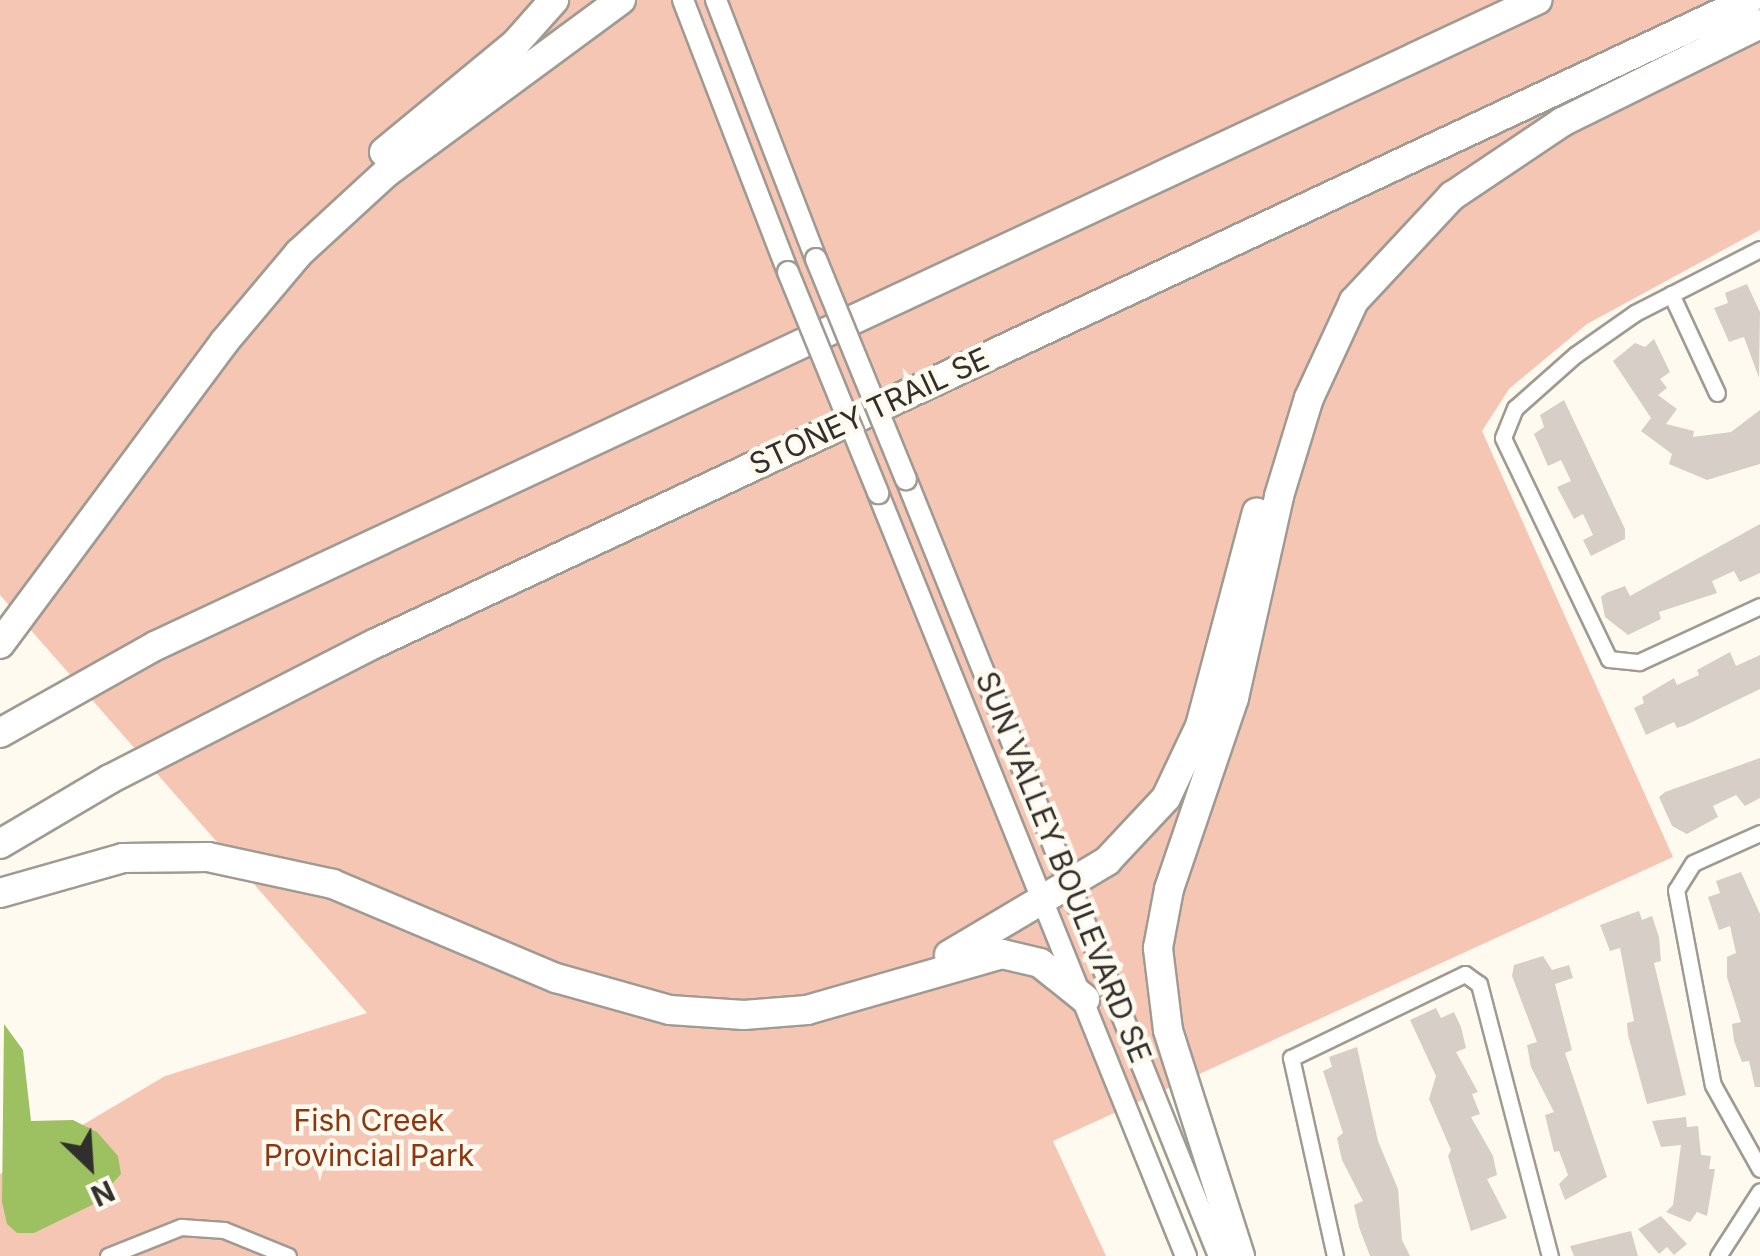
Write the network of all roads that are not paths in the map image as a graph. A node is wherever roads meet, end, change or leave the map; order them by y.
1 (554, 0) edge
2 (622, 0) edge
3 (683, 0) edge
4 (716, 0) edge
5 (1537, 0) edge
6 (1749, 0) edge
7 (1760, 24) edge
8 (1760, 249) edge
9 (1670, 294) junction
10 (1354, 301) junction
11 (225, 340) junction
12 (1717, 392) dead end
13 (1760, 606) edge
14 (0, 644) edge
15 (0, 733) edge
16 (1760, 832) edge
17 (0, 844) edge
18 (1070, 884) junction
19 (0, 893) edge
20 (1044, 899) junction
21 (896, 984) junction
22 (1085, 999) junction
23 (1760, 1169) edge
24 (1760, 1191) edge
25 (108, 1256) edge
26 (288, 1256) edge
27 (1186, 1256) edge
28 (1219, 1256) edge
29 (1240, 1256) edge
30 (1336, 1256) edge
31 (1550, 1256) edge
32 (1718, 1256) edge

1 - 11 highway
2 - 11 highway
3 - 20 main road, SUN VALLEY BOULEVARD SE, bridge
4 - 18 main road, SUN VALLEY BOULEVARD SE, bridge
5 - 15 highway
6 - 17 highway, STONEY TRAIL SE
7 - 10 highway
8 - 9 street
9 - 12 street
9 - 13 street
10 - 18 highway
10 - 29 highway
11 - 14 highway
16 - 23 street
18 - 20 highway
18 - 28 main road, SUN VALLEY BOULEVARD SE
19 - 21 highway
20 - 21 highway
20 - 22 main road, SUN VALLEY BOULEVARD SE
21 - 22 highway
22 - 27 main road, SUN VALLEY BOULEVARD SE
24 - 32 street
25 - 26 street
30 - 31 street

